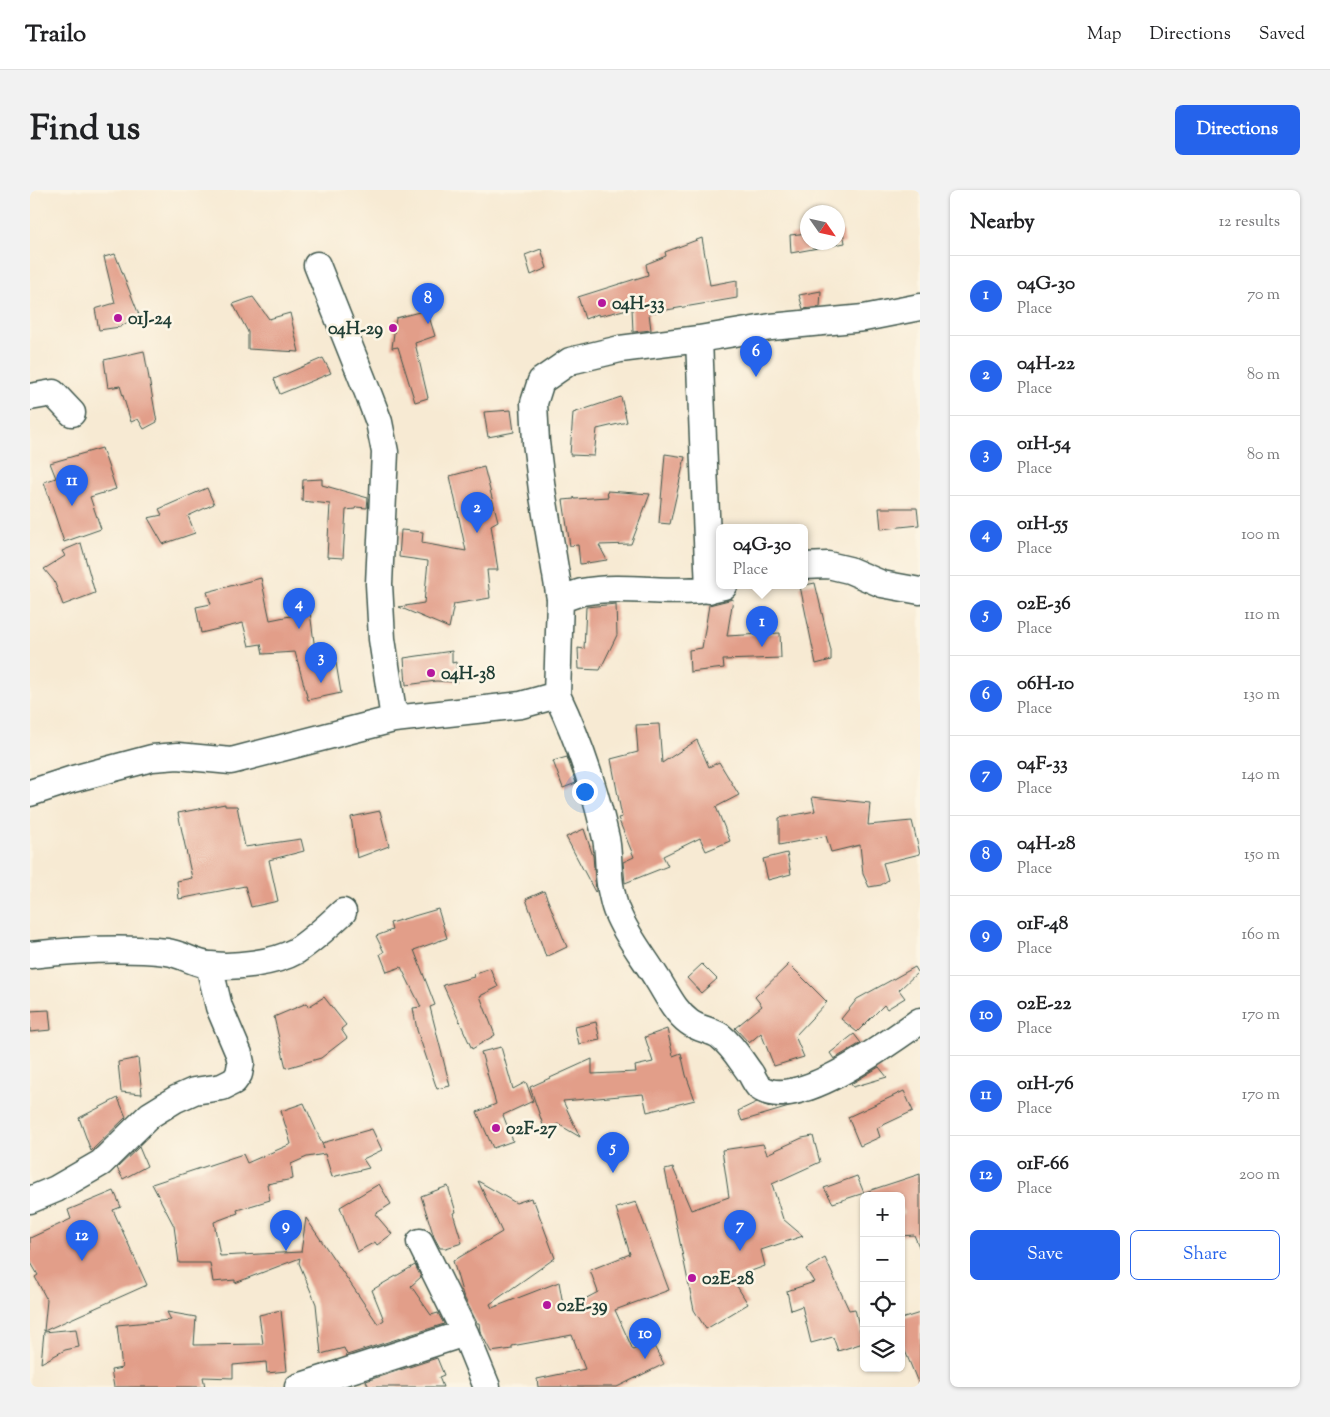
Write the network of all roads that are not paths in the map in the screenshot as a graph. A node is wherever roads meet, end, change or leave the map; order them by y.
1 (317, 265) dead end
2 (920, 307) edge
3 (699, 339) junction
4 (30, 397) edge
5 (72, 413) dead end
6 (808, 566) edge
7 (716, 574) edge
8 (716, 588) edge
9 (920, 591) edge
10 (560, 599) junction
11 (557, 695) junction
12 (394, 719) junction
13 (30, 793) edge
14 (342, 912) dead end
15 (30, 955) edge
16 (209, 965) junction
17 (920, 1021) edge
18 (30, 1200) edge
19 (420, 1242) dead end
20 (465, 1333) junction
21 (298, 1387) edge
22 (487, 1387) edge

1 - 12 street
2 - 3 street
3 - 7 street
3 - 10 street
4 - 5 street
6 - 9 street
8 - 10 street
10 - 11 street
11 - 12 street
11 - 17 street
12 - 13 street
14 - 16 street
15 - 16 street
16 - 18 street
19 - 20 street
20 - 21 street
20 - 22 street

